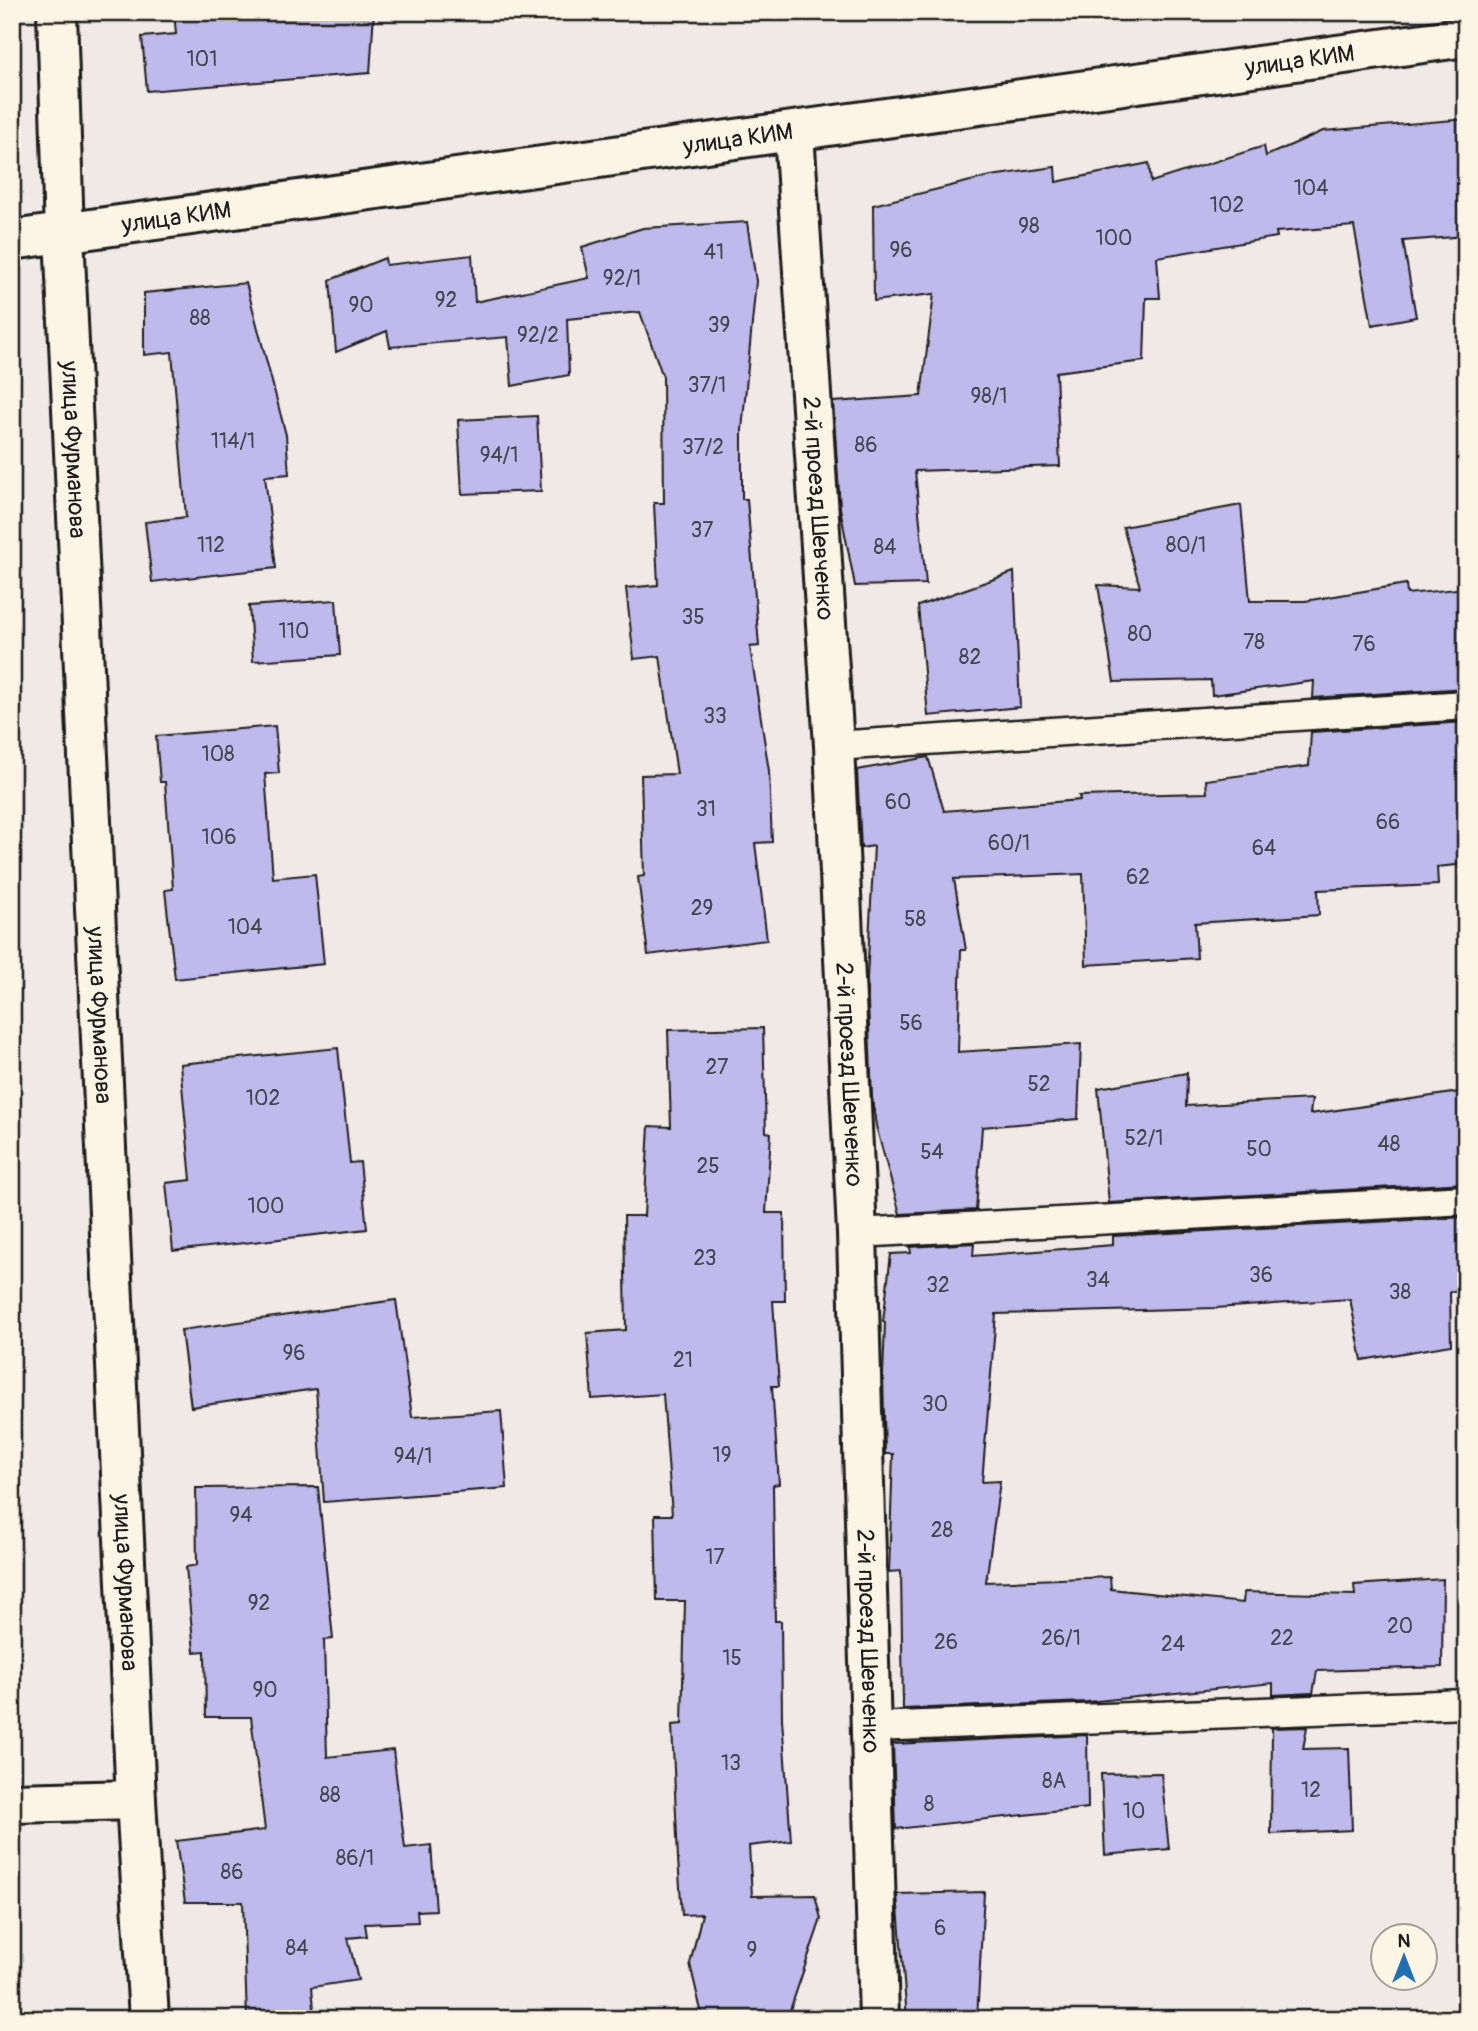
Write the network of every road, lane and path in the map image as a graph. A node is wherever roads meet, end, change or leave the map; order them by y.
1 (57, 12) edge
2 (1466, 37) edge
3 (794, 133) junction
4 (64, 234) junction
5 (12, 240) edge
6 (1466, 705) edge
7 (834, 746) junction
8 (1466, 1200) edge
9 (857, 1233) junction
10 (1466, 1704) edge
11 (873, 1727) junction
12 (136, 1801) junction
13 (12, 1803) edge
14 (149, 2019) edge
15 (879, 2019) edge

1 - 4 street, улица Фурманова
2 - 3 street, улица КИМ
3 - 4 street, улица КИМ
3 - 7 street, 2-й проезд Шевченко
4 - 5 street, улица КИМ
4 - 12 street, улица Фурманова
6 - 7 lane
7 - 9 street, 2-й проезд Шевченко
8 - 9 lane
9 - 11 street, 2-й проезд Шевченко
10 - 11 lane
11 - 15 street, 2-й проезд Шевченко
12 - 13 street
12 - 14 street, улица Фурманова

